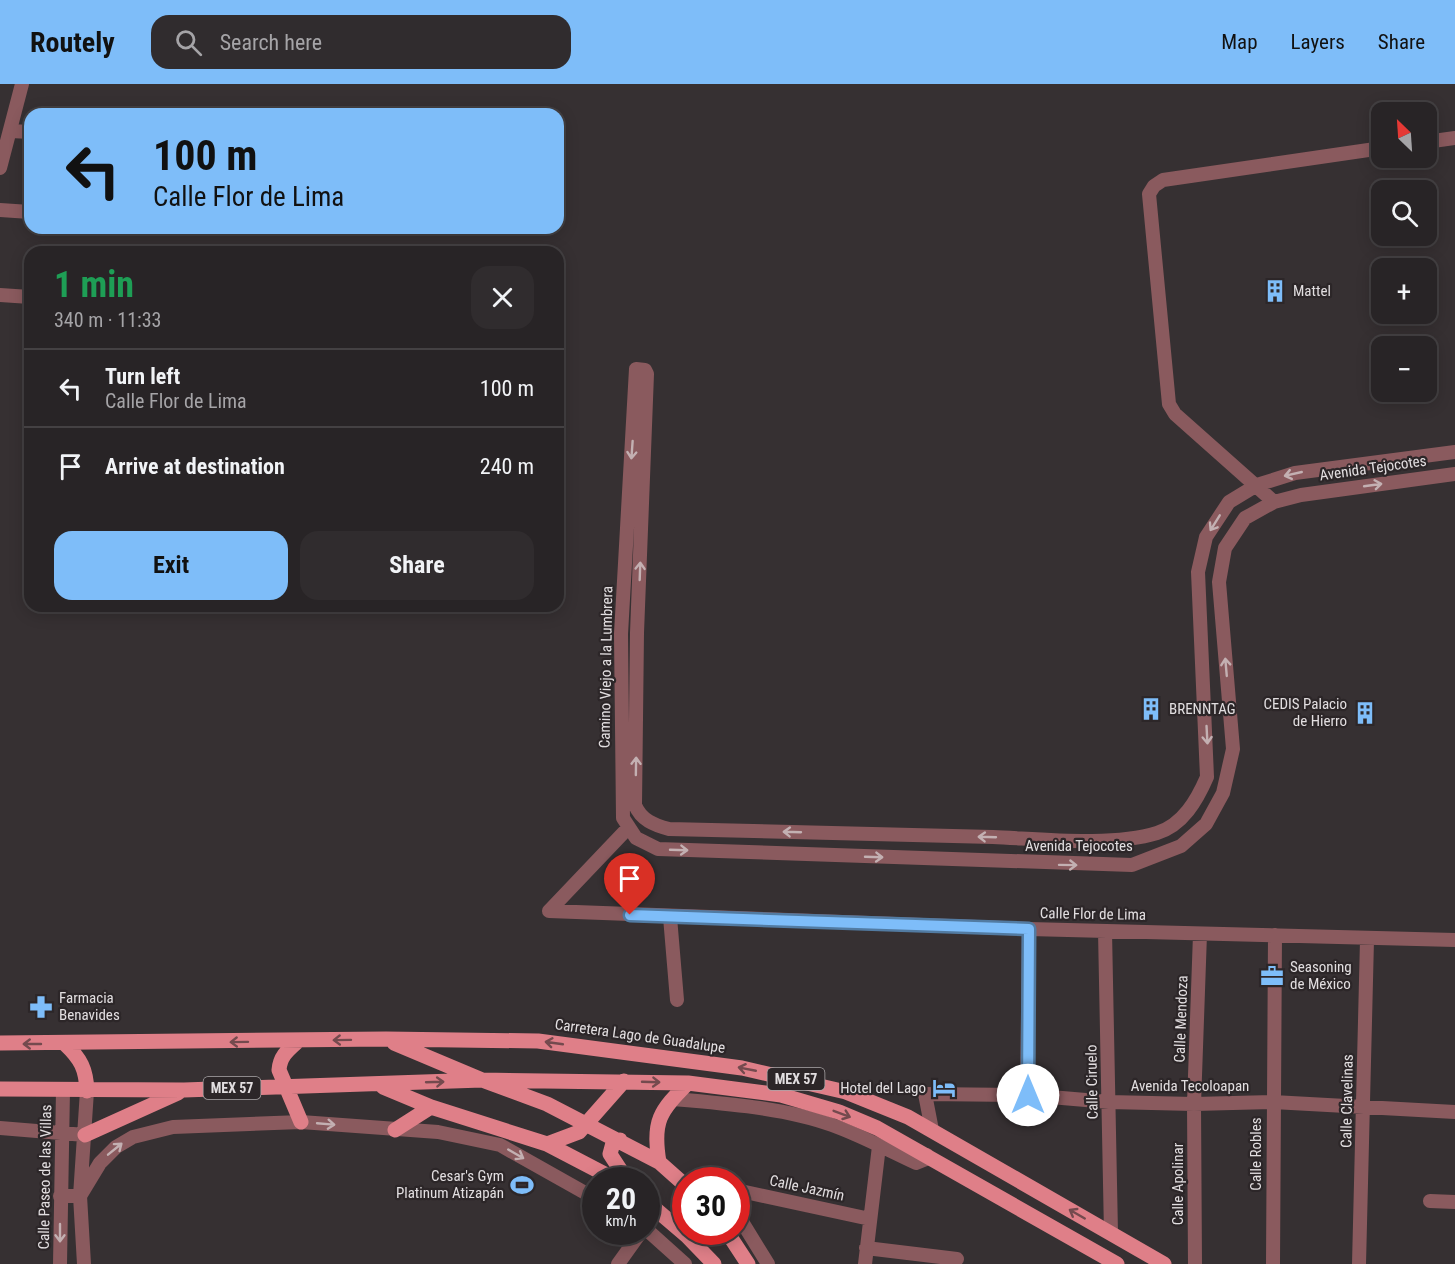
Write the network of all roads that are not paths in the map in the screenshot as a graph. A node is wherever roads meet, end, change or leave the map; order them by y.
1 (22, 84) edge
2 (11, 131) junction
3 (24, 132) edge
4 (1455, 138) edge
5 (1437, 140) edge
6 (1371, 150) edge
7 (0, 168) edge
8 (0, 210) edge
9 (24, 212) edge
10 (0, 295) edge
11 (24, 297) edge
12 (1455, 452) edge
13 (1455, 474) edge
14 (1257, 484) junction
15 (1274, 502) junction
16 (646, 820) joint
17 (628, 828) junction
18 (670, 917) junction
19 (1029, 929) junction
20 (1105, 931) junction
21 (1200, 934) junction
22 (1275, 935) junction
23 (1367, 940) junction
24 (1455, 940) edge
25 (677, 1000) dead end
26 (386, 1039) junction
27 (298, 1041) junction
28 (0, 1043) edge
29 (65, 1044) junction
30 (482, 1080) junction
31 (624, 1081) junction
32 (688, 1083) junction
33 (377, 1084) junction
34 (285, 1086) junction
35 (0, 1089) edge
36 (63, 1090) junction
37 (184, 1090) junction
38 (87, 1091) junction
39 (925, 1094) junction
40 (1028, 1095) junction
41 (673, 1099) junction
42 (1109, 1102) junction
43 (1273, 1102) junction
44 (1194, 1104) junction
45 (431, 1107) junction
46 (1364, 1108) junction
47 (1455, 1112) edge
48 (908, 1118) junction
49 (301, 1122) junction
50 (587, 1124) junction
51 (0, 1128) edge
52 (395, 1130) junction
53 (932, 1130) junction
54 (60, 1134) junction
55 (85, 1135) junction
56 (620, 1140) junction
57 (547, 1144) junction
58 (879, 1146) junction
59 (927, 1155) junction
60 (659, 1162) junction
61 (591, 1167) edge
62 (618, 1167) edge
63 (672, 1174) edge
64 (582, 1192) edge
65 (750, 1193) edge
66 (60, 1196) junction
67 (80, 1196) junction
68 (1430, 1201) dead end
69 (1455, 1202) edge
70 (660, 1213) edge
71 (870, 1219) junction
72 (1111, 1233) junction
73 (750, 1235) edge
74 (660, 1242) edge
75 (632, 1245) edge
76 (736, 1245) edge
77 (866, 1248) junction
78 (1093, 1258) edge
79 (957, 1259) dead end
80 (60, 1264) edge
81 (84, 1264) edge
82 (618, 1264) edge
83 (686, 1264) edge
84 (714, 1264) edge
85 (748, 1264) edge
86 (768, 1264) edge
87 (865, 1264) edge
88 (1117, 1264) edge
89 (1164, 1264) edge
90 (1195, 1264) edge
91 (1273, 1264) edge
92 (1359, 1264) edge

1 - 2 street
2 - 3 street
2 - 7 street
4 - 5 street
6 - 14 street
8 - 9 street
10 - 11 street
12 -> 14 street, Avenida Tejocotes
15 -> 13 street, Avenida Tejocotes
14 - 15 street
14 -> 16 street, Avenida Tejocotes
17 -> 15 street, Avenida Tejocotes
16 -> 17 street, Camino Viejo a la Lumbrera
17 - 18 street, Calle Flor de Lima
18 - 19 street, Calle Flor de Lima
18 - 25 street
19 - 20 street, Calle Flor de Lima
19 - 40 street
20 - 21 street, Calle Flor de Lima
20 - 42 street, Calle Ciruelo
21 - 22 street, Calle Flor de Lima
21 - 44 street, Calle Mendoza
22 - 23 street, Calle Flor de Lima
22 - 43 street, Calle Robles
23 - 24 street, Calle Flor de Lima
23 - 46 street, Calle Clavelinas
26 -> 27 main road, Carretera Lago de Guadalupe / MEX 57
26 - 30 main road
48 -> 26 main road, Carretera Lago de Guadalupe / MEX 57
27 -> 29 main road, Carretera Lago de Guadalupe / MEX 57
27 - 34 main road
29 -> 28 main road, MEX 57
29 - 38 main road
30 - 31 main road, MEX 57
33 -> 30 main road, MEX 57
30 - 50 main road
31 -> 32 main road, MEX 57
31 - 50 main road
32 - 41 main road
32 -> 59 main road, MEX 57
33 - 34 main road, MEX 57
33 - 45 main road
34 - 37 main road, MEX 57
34 - 49 main road
35 - 36 main road, MEX 57
36 - 38 main road, MEX 57
36 - 54 street, Calle Paseo de las Villas
37 - 38 main road, MEX 57
37 - 55 main road
38 - 55 street
39 - 40 street, Avenida Tecoloapan
39 - 48 street
39 - 53 street
40 - 42 street, Avenida Tecoloapan
41 - 58 street
41 - 60 main road
42 - 44 street, Avenida Tecoloapan
42 - 72 street, Calle Ciruelo
43 - 44 street, Avenida Tecoloapan
43 - 46 street, Avenida Tecoloapan
43 - 91 street, Calle Robles
44 - 90 street, Calle Apolinar
45 - 52 main road
45 - 57 main road
46 - 47 street, Avenida Tecoloapan
46 - 92 street, Calle Clavelinas
48 - 53 main road, Carretera Lago de Guadalupe / MEX 57
49 -> 52 street
67 -> 49 street
50 - 56 main road
50 - 57 main road
51 - 54 street
52 -> 64 street
72 -> 53 main road, Carretera Lago de Guadalupe / MEX 57
54 - 55 street
54 - 66 street, Calle Paseo de las Villas
55 - 67 street
56 - 60 main road
56 - 62 main road
57 - 61 main road
58 - 59 street
58 - 71 street
59 - 78 main road, MEX 57
60 - 63 main road
65 - 71 street, Calle Jazmín
66 - 67 street
66 -> 80 street, Calle Paseo de las Villas
67 - 81 street
68 - 69 street
70 - 84 main road
71 - 77 street
72 - 89 main road, Carretera Lago de Guadalupe / MEX 57
73 - 86 street
74 - 83 street
75 - 82 street
76 - 85 main road
77 - 79 street
77 - 87 street
78 - 88 main road, MEX 57

